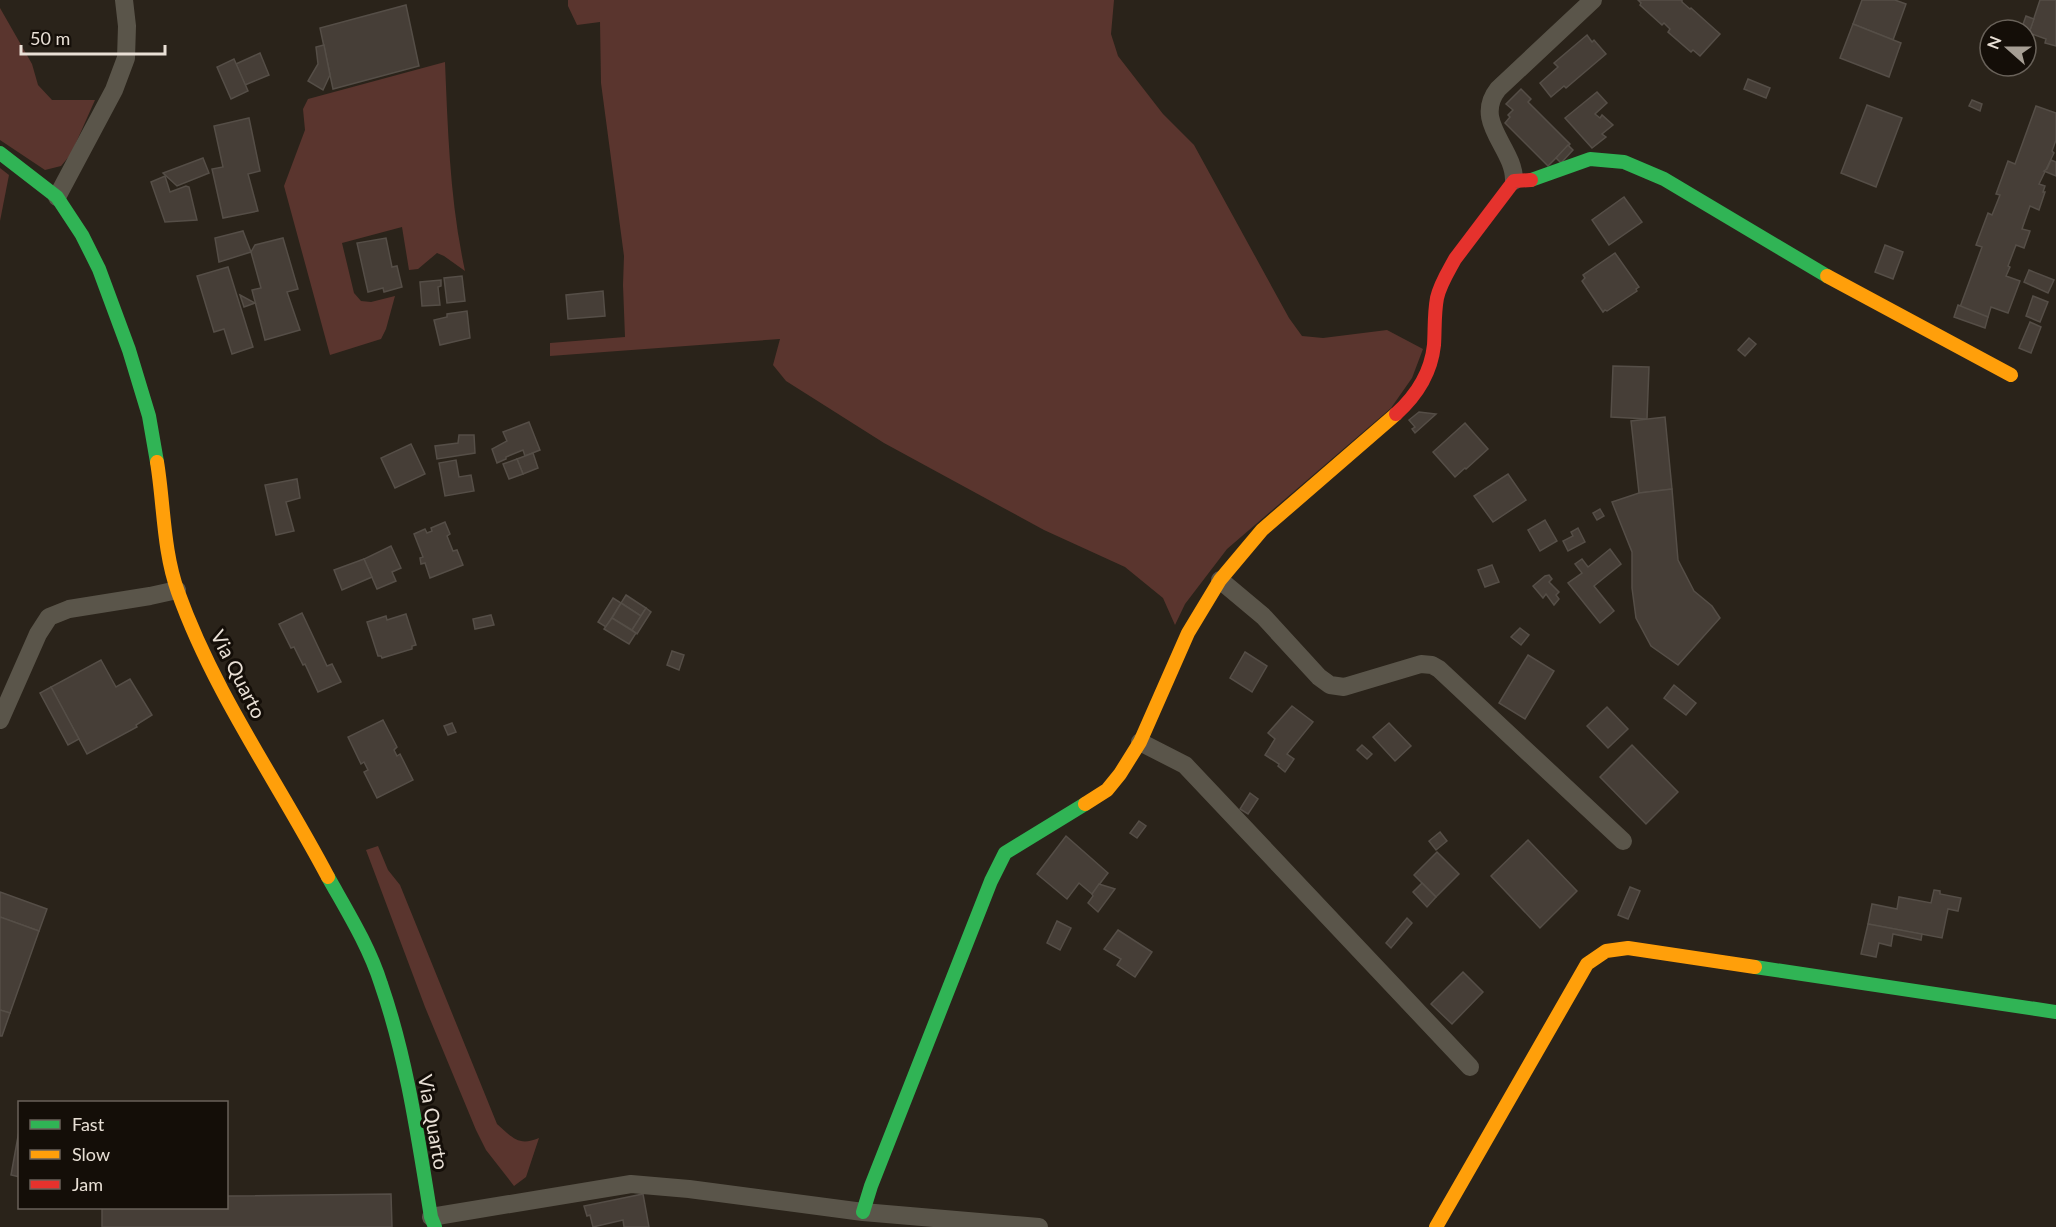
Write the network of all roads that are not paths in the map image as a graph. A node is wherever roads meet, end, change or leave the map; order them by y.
1 (124, 0) edge
2 (1593, 0) edge
3 (0, 153) edge
4 (1514, 181) junction
5 (57, 197) junction
6 (2012, 375) dead end
7 (1220, 580) junction
8 (177, 590) junction
9 (0, 720) edge
10 (1140, 742) junction
11 (1623, 841) dead end
12 (2056, 1012) edge
13 (1470, 1067) dead end
14 (863, 1212) junction
15 (433, 1222) edge
16 (1040, 1227) edge
17 (1436, 1227) edge

1 - 5 street
2 - 4 street
3 - 5 street, Via Quarto
4 - 6 street
4 - 7 street
5 - 8 street, Via Quarto
7 - 10 street
7 - 11 street
8 - 9 street
8 - 15 street, Via Quarto
10 - 13 street
10 - 14 street
12 - 17 street
14 - 15 street
14 - 16 street

